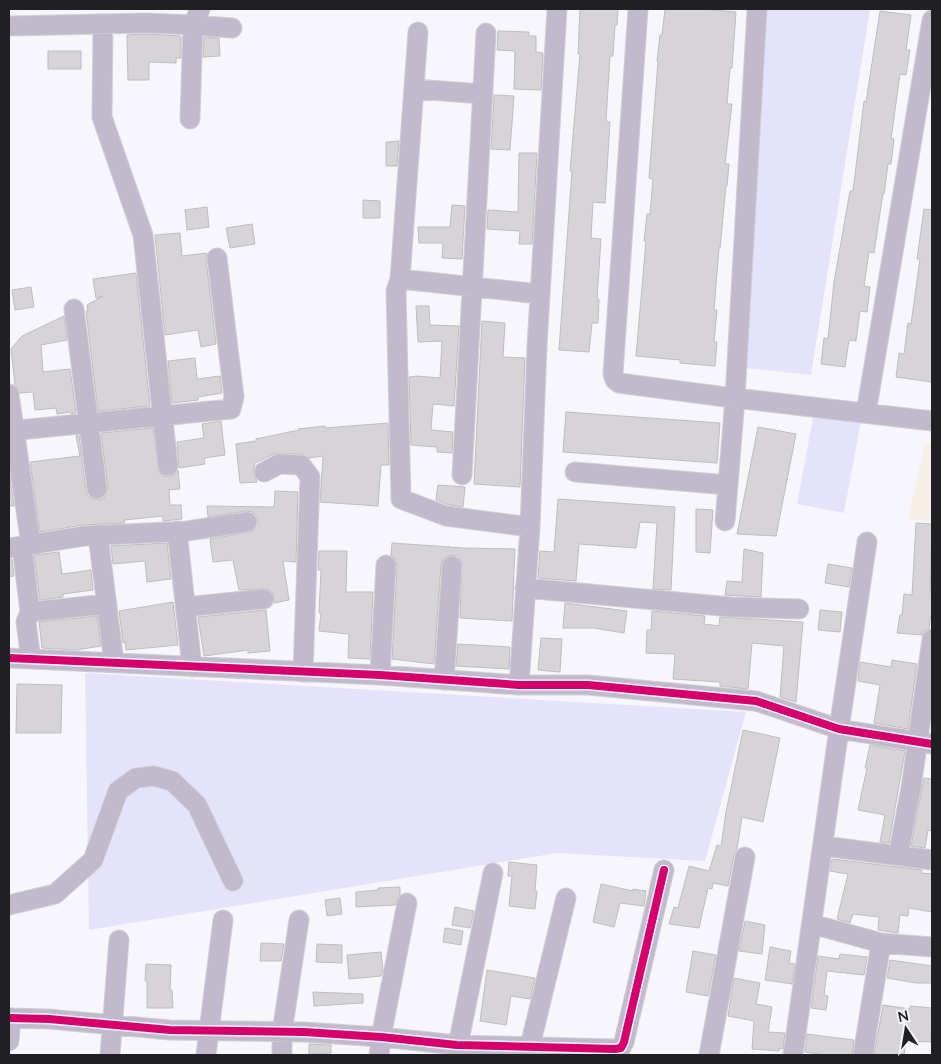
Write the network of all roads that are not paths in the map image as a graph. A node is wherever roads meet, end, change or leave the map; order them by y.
1 (556, 9) edge
2 (638, 9) edge
3 (756, 9) edge
4 (196, 17) edge
5 (932, 20) edge
6 (103, 24) junction
7 (9, 26) edge
8 (232, 28) dead end
9 (418, 32) dead end
10 (486, 33) dead end
11 (415, 88) junction
12 (482, 94) junction
13 (190, 119) dead end
14 (217, 258) dead end
15 (400, 279) junction
16 (472, 286) junction
17 (540, 294) junction
18 (74, 309) dead end
19 (9, 394) edge
20 (735, 398) junction
21 (866, 413) junction
22 (163, 416) junction
23 (932, 421) edge
24 (89, 423) junction
25 (11, 431) edge
26 (168, 466) dead end
27 (264, 472) dead end
28 (575, 472) dead end
29 (462, 475) dead end
30 (728, 485) junction
31 (97, 489) dead end
32 (725, 521) dead end
33 (247, 522) dead end
34 (530, 527) junction
35 (177, 531) junction
36 (98, 535) junction
37 (867, 542) dead end
38 (21, 546) edge
39 (386, 565) dead end
40 (452, 566) dead end
41 (525, 588) junction
42 (264, 599) dead end
43 (107, 604) junction
44 (186, 607) junction
45 (799, 609) dead end
46 (30, 612) junction
47 (932, 639) edge
48 (9, 658) edge
49 (31, 659) junction
50 (114, 663) junction
51 (192, 667) junction
52 (303, 672) junction
53 (380, 675) junction
54 (444, 680) junction
55 (520, 685) junction
56 (839, 729) junction
57 (925, 743) edge
58 (823, 846) junction
59 (898, 856) junction
60 (745, 857) dead end
61 (932, 860) edge
62 (664, 870) dead end
63 (493, 873) dead end
64 (233, 881) dead end
65 (566, 898) dead end
66 (407, 903) dead end
67 (9, 904) edge
68 (223, 920) dead end
69 (299, 920) dead end
70 (812, 924) junction
71 (119, 940) dead end
72 (882, 943) junction
73 (932, 948) edge
74 (10, 1018) edge
75 (112, 1025) junction
76 (208, 1031) junction
77 (282, 1032) junction
78 (9, 1041) edge
79 (380, 1046) edge
80 (530, 1046) junction
81 (457, 1050) edge
82 (110, 1055) edge
83 (206, 1055) edge
84 (282, 1055) edge
85 (709, 1055) edge
86 (793, 1055) edge
87 (863, 1055) edge

1 - 17 street
2 - 20 street
3 - 20 street
4 - 6 street
4 - 8 street
4 - 13 street
5 - 21 street
6 - 7 street
6 - 22 street
9 - 11 street
10 - 12 street
11 - 12 street
11 - 15 street
12 - 16 street
14 - 22 street
15 - 16 street
15 - 34 street
16 - 17 street
16 - 29 street
17 - 34 street
18 - 24 street
19 - 25 street
20 - 21 street
20 - 30 street
21 - 23 street
22 - 24 street
22 - 26 street
24 - 25 street
24 - 31 street
25 - 38 street
27 - 52 street
28 - 30 street
30 - 32 street
33 - 35 street
34 - 41 street
35 - 36 street
35 - 44 street
36 - 38 street
36 - 43 street
37 - 56 street
38 - 46 street
39 - 53 street
40 - 54 street
41 - 45 street
41 - 55 street
42 - 44 street
43 - 46 street
43 - 50 street
44 - 51 street
46 - 49 street
47 - 57 street
48 - 49 street
49 - 50 street
50 - 51 street
51 - 52 street
52 - 53 street
53 - 54 street
54 - 55 street
55 - 56 street
56 - 57 street
56 - 58 street
57 - 59 street
58 - 59 street
58 - 70 street
59 - 61 street
60 - 85 street
62 - 80 street
63 - 81 street
64 - 67 street
65 - 80 street
66 - 79 street
68 - 76 street
69 - 77 street
70 - 72 street
70 - 86 street
71 - 75 street
72 - 73 street
72 - 87 street
74 - 75 street
74 - 78 street
75 - 76 street
75 - 82 street
76 - 77 street
76 - 83 street
77 - 79 street
77 - 84 street
79 - 81 street
80 - 81 street

